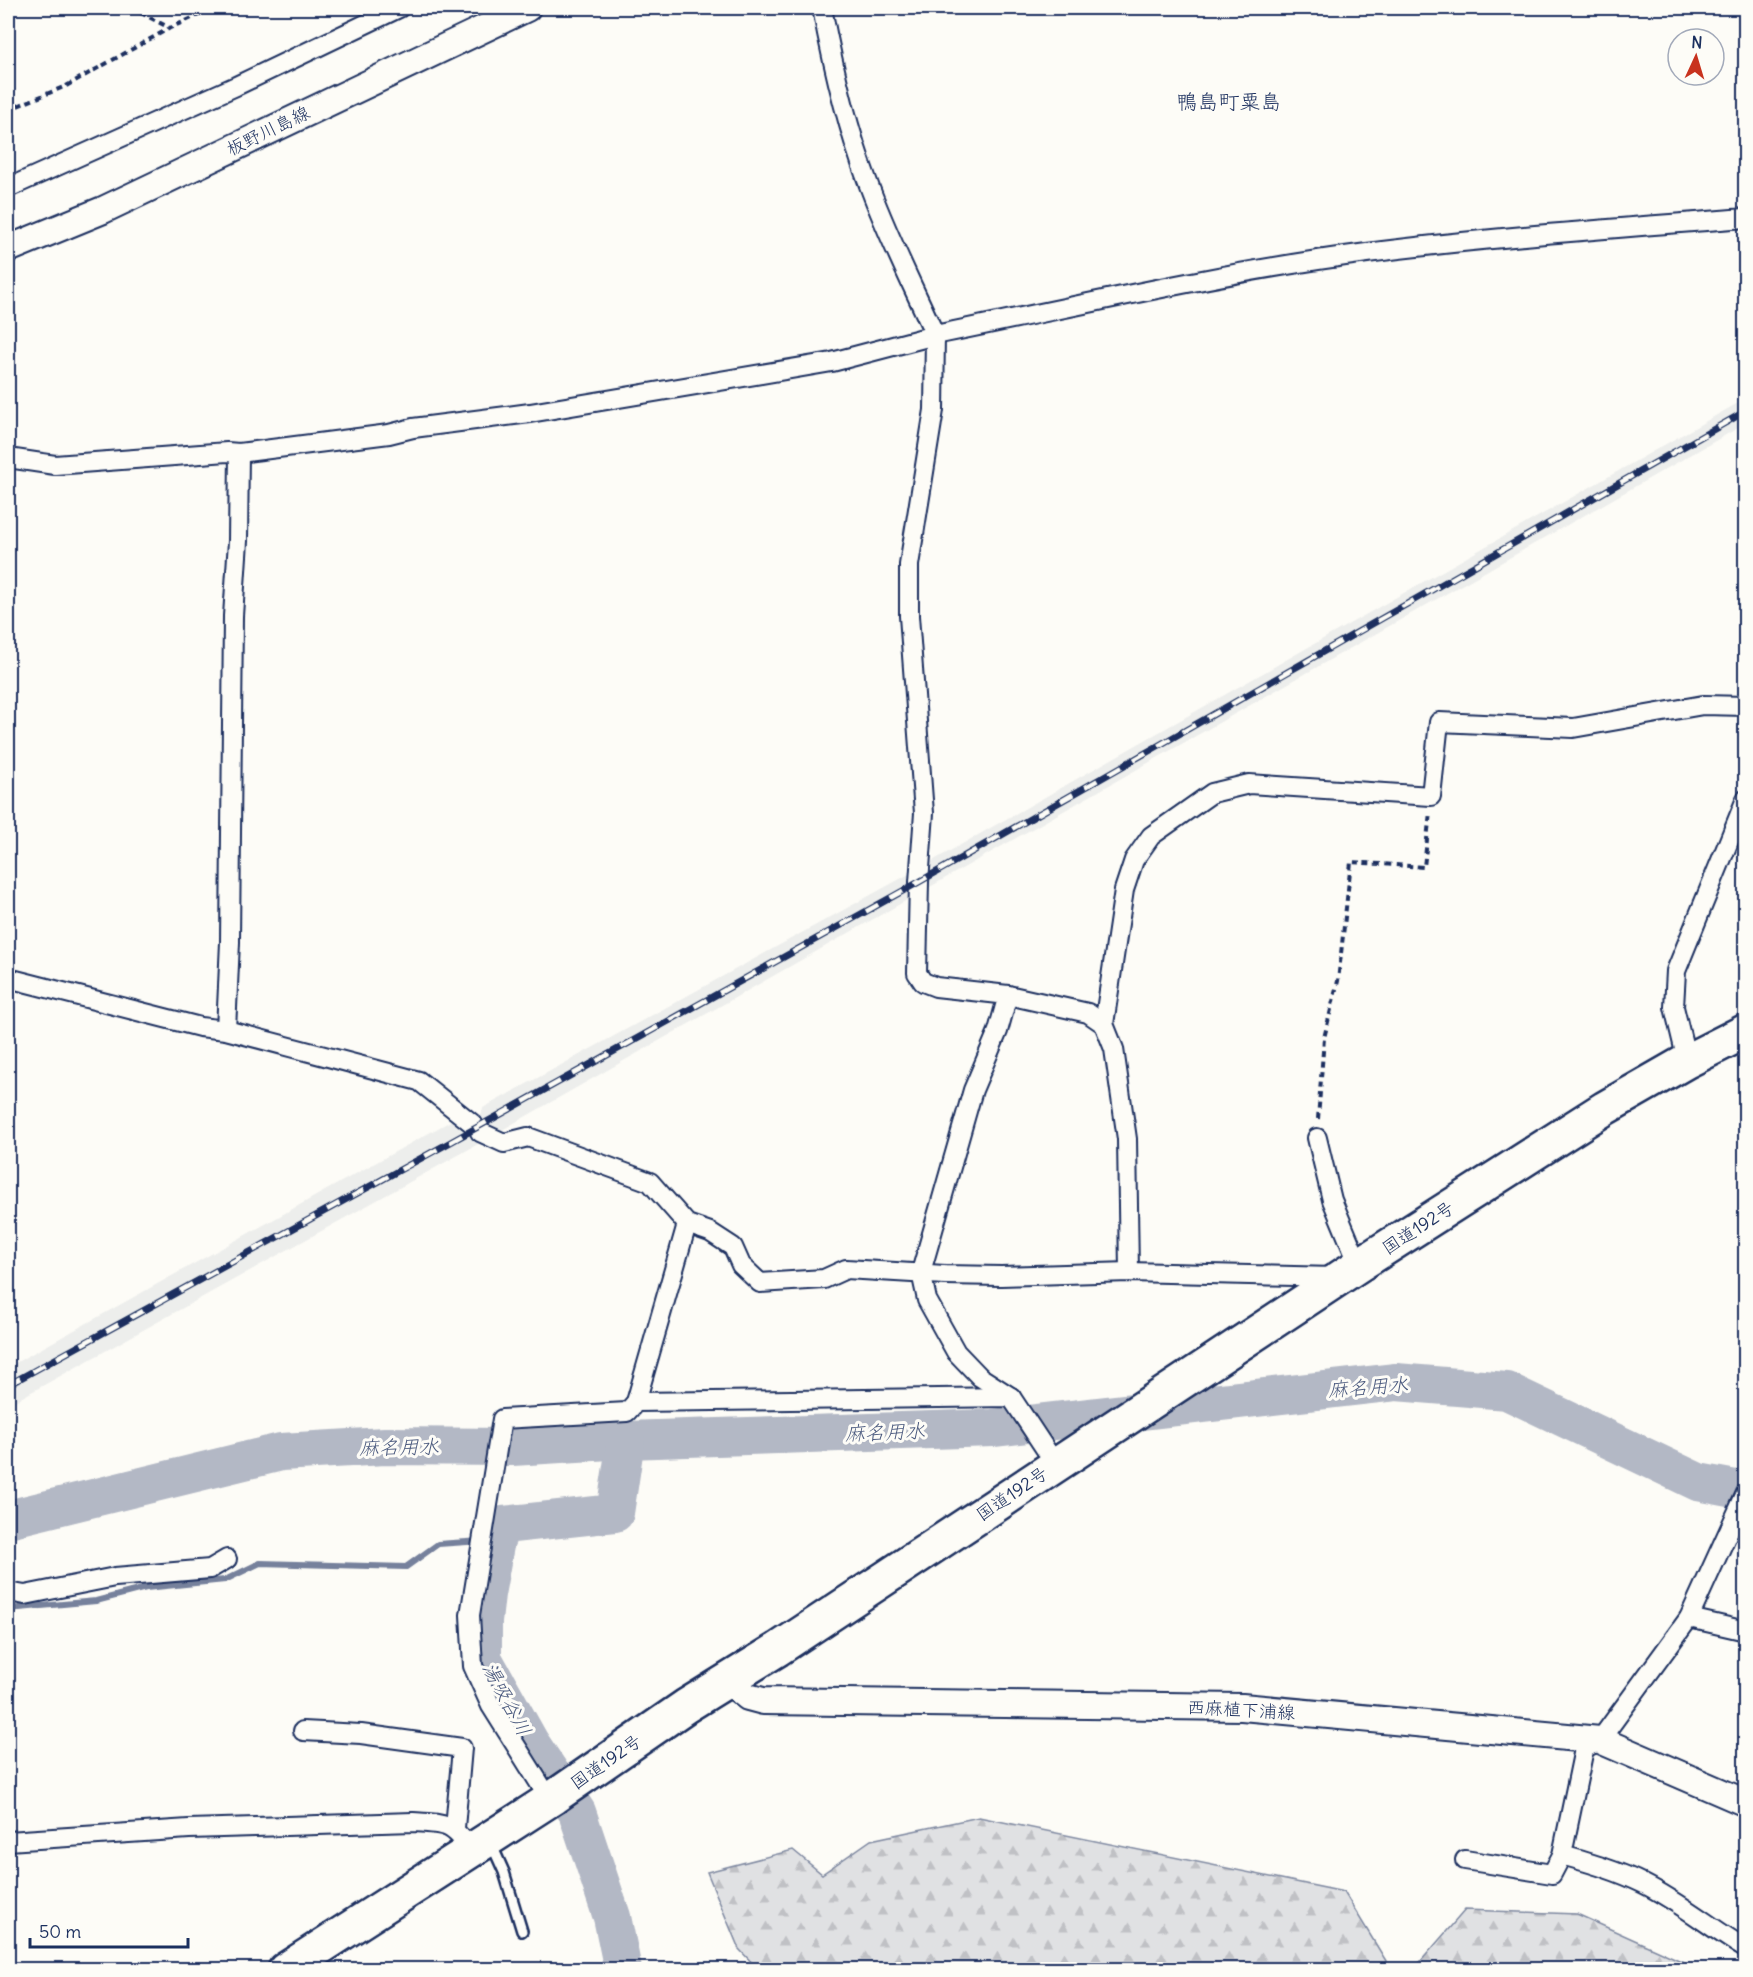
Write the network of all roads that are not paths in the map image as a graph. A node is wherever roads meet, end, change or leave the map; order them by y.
1 (399, 8) edge
2 (527, 8) edge
3 (822, 8) edge
4 (8, 188) edge
5 (1746, 218) edge
6 (8, 249) edge
7 (935, 335) junction
8 (239, 453) junction
9 (8, 458) edge
10 (1746, 706) edge
11 (1746, 799) edge
12 (8, 978) edge
13 (1008, 995) junction
14 (1104, 1024) junction
15 (226, 1030) junction
16 (1746, 1031) edge
17 (1687, 1061) junction
18 (1317, 1138) road end
19 (687, 1224) junction
20 (1350, 1271) junction
21 (921, 1272) junction
22 (1129, 1272) junction
23 (636, 1402) junction
24 (1015, 1402) junction
25 (1048, 1453) junction
26 (1746, 1493) edge
27 (227, 1559) dead end
28 (8, 1592) edge
29 (1689, 1618) junction
30 (1746, 1631) edge
31 (728, 1681) junction
32 (303, 1731) dead end
33 (1600, 1740) junction
34 (559, 1794) junction
35 (1746, 1803) edge
36 (472, 1839) junction
37 (8, 1840) edge
38 (1562, 1855) junction
39 (1465, 1860) dead end
40 (522, 1930) dead end
41 (1746, 1948) edge
42 (285, 1970) edge

1 - 4 street
2 - 6 main road, 板野川島線
3 - 7 street
5 - 7 street
7 - 8 street
7 - 13 street
8 - 9 street
8 - 15 street
10 - 14 street
11 - 17 street
12 - 15 street
13 - 14 street
13 - 21 street
14 - 22 street
15 - 19 street
16 - 17 highway, 国道192号
17 - 20 highway, 国道192号
18 - 20 street
19 - 21 street
19 - 23 street
20 - 22 street
20 - 25 highway, 国道192号
21 - 22 street
21 - 24 street
23 - 24 street
23 - 34 street
24 - 25 street
25 - 31 highway, 国道192号
26 - 29 street
27 - 28 street
29 - 30 street
29 - 33 street
31 - 33 main road, 西麻植下浦線
31 - 34 highway, 国道192号
32 - 36 street
33 - 35 main road, 西麻植下浦線
33 - 38 street
34 - 36 highway, 国道192号
36 - 37 street
36 - 40 lane
36 - 42 highway, 国道192号
38 - 39 street
38 - 41 street

